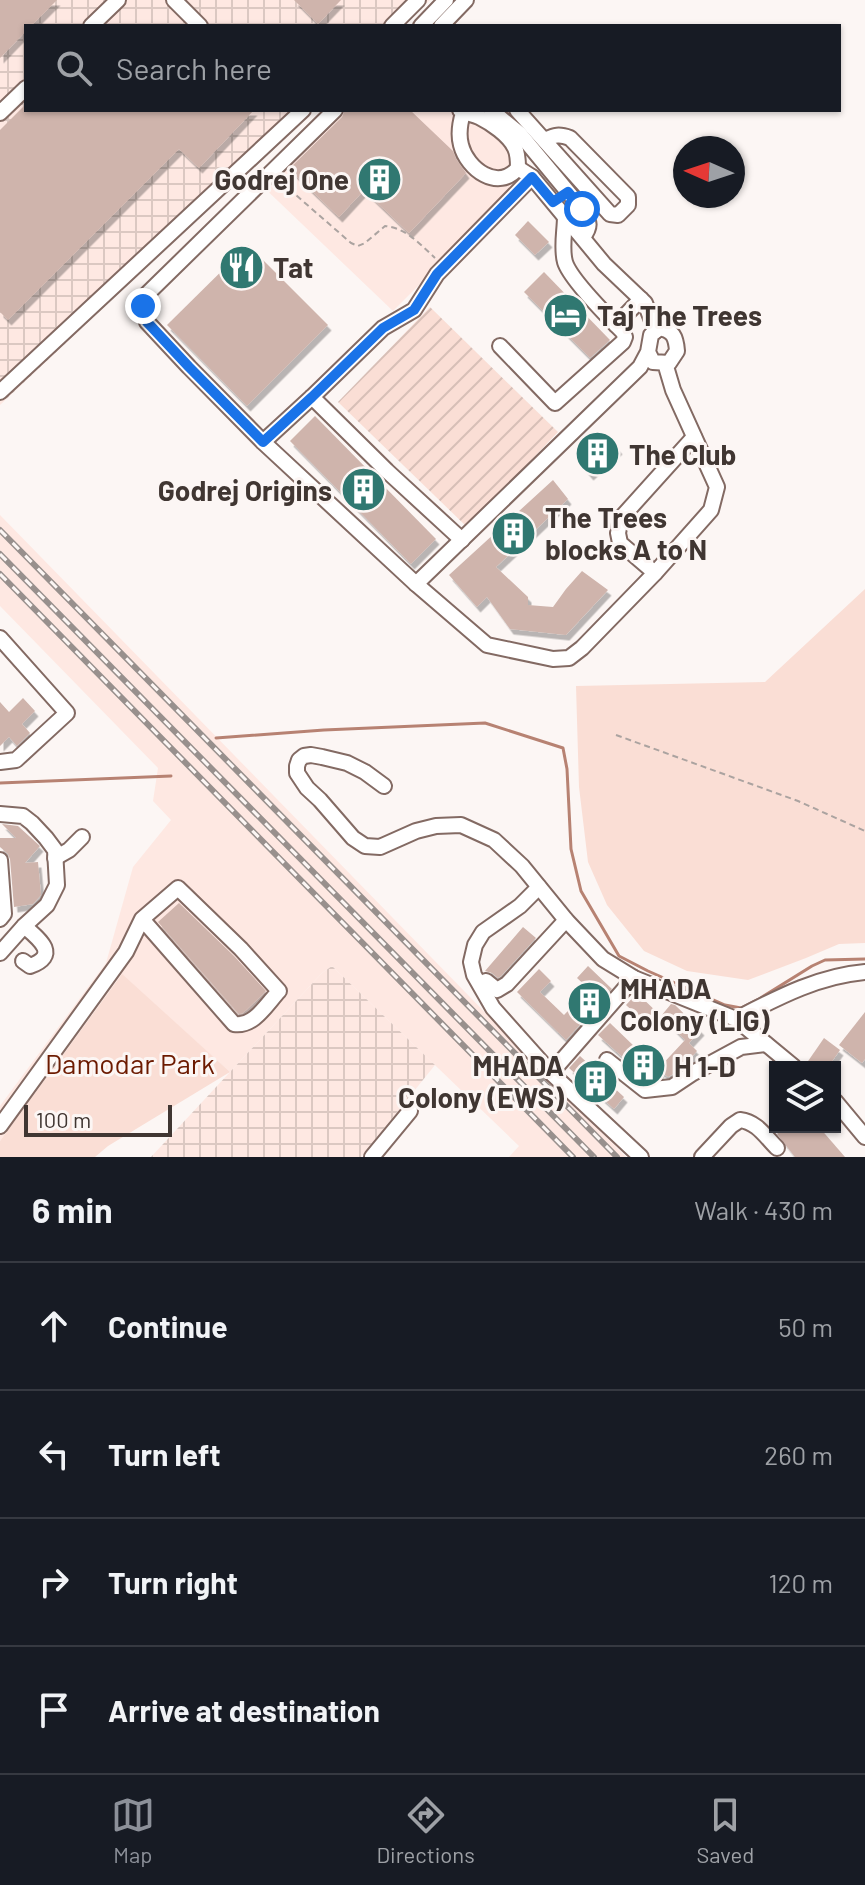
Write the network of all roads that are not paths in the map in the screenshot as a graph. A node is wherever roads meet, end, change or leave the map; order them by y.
1 (118, 0) edge
2 (174, 0) edge
3 (418, 0) edge
4 (446, 0) edge
5 (466, 0) edge
6 (93, 24) edge
7 (198, 24) edge
8 (395, 24) edge
9 (423, 24) edge
10 (443, 24) edge
11 (24, 90) edge
12 (333, 112) edge
13 (462, 112) edge
14 (493, 112) edge
15 (519, 112) edge
16 (0, 113) edge
17 (294, 113) edge
18 (516, 138) junction
19 (545, 140) junction
20 (518, 168) junction
21 (532, 177) junction
22 (568, 192) junction
23 (553, 202) junction
24 (565, 216) junction
25 (583, 237) junction
26 (641, 299) junction
27 (616, 325) junction
28 (656, 331) junction
29 (500, 346) dead end
30 (648, 352) junction
31 (665, 363) junction
32 (4, 382) edge
33 (312, 397) junction
34 (694, 437) junction
35 (263, 442) junction
36 (462, 540) junction
37 (655, 573) junction
38 (416, 584) junction
39 (0, 638) edge
40 (0, 762) edge
41 (384, 786) dead end
42 (0, 814) edge
43 (82, 837) dead end
44 (55, 858) junction
45 (0, 860) edge
46 (539, 887) junction
47 (142, 919) junction
48 (566, 920) junction
49 (0, 921) edge
50 (19, 931) junction
51 (0, 953) edge
52 (23, 961) dead end
53 (865, 972) edge
54 (634, 978) junction
55 (486, 981) dead end
56 (736, 1019) junction
57 (766, 1044) junction
58 (607, 1060) dead end
59 (787, 1061) edge
60 (551, 1073) junction
61 (841, 1108) edge
62 (410, 1111) dead end
63 (0, 1126) edge
64 (865, 1137) edge
65 (777, 1148) dead end
66 (372, 1157) edge
67 (641, 1157) edge
68 (702, 1157) edge

1 - 6 street
2 - 7 street
3 - 8 street
4 - 9 street
5 - 10 street
11 - 16 street
12 - 35 street
13 - 18 street
13 - 20 street
14 - 18 street
15 - 19 street
17 - 32 street
18 - 20 street
18 - 22 street
19 - 19 street
20 - 21 street
21 - 23 street
21 - 33 street
22 - 23 street
22 - 25 street
23 - 24 street
24 - 25 street
24 - 27 street
25 - 26 street
26 - 27 street
26 - 28 street
27 - 29 street
28 - 30 street
28 - 31 street
30 - 31 street
30 - 36 street
31 - 34 street
33 - 35 street
33 - 36 street
34 - 37 street
34 - 37 street
35 - 38 street
36 - 38 street
37 - 38 street
39 - 40 street
41 - 46 street
42 - 44 street
43 - 44 street
44 - 50 street
45 - 49 street
46 - 48 street
46 - 60 street
47 - 47 street
47 - 63 street
48 - 54 street
48 - 55 street
49 - 50 street
50 - 51 street
50 - 52 street
53 - 56 street
54 - 56 street
54 - 60 street
56 - 57 street
57 - 58 street
57 - 59 street
60 - 67 street
61 - 64 street
62 - 66 street
65 - 68 street

